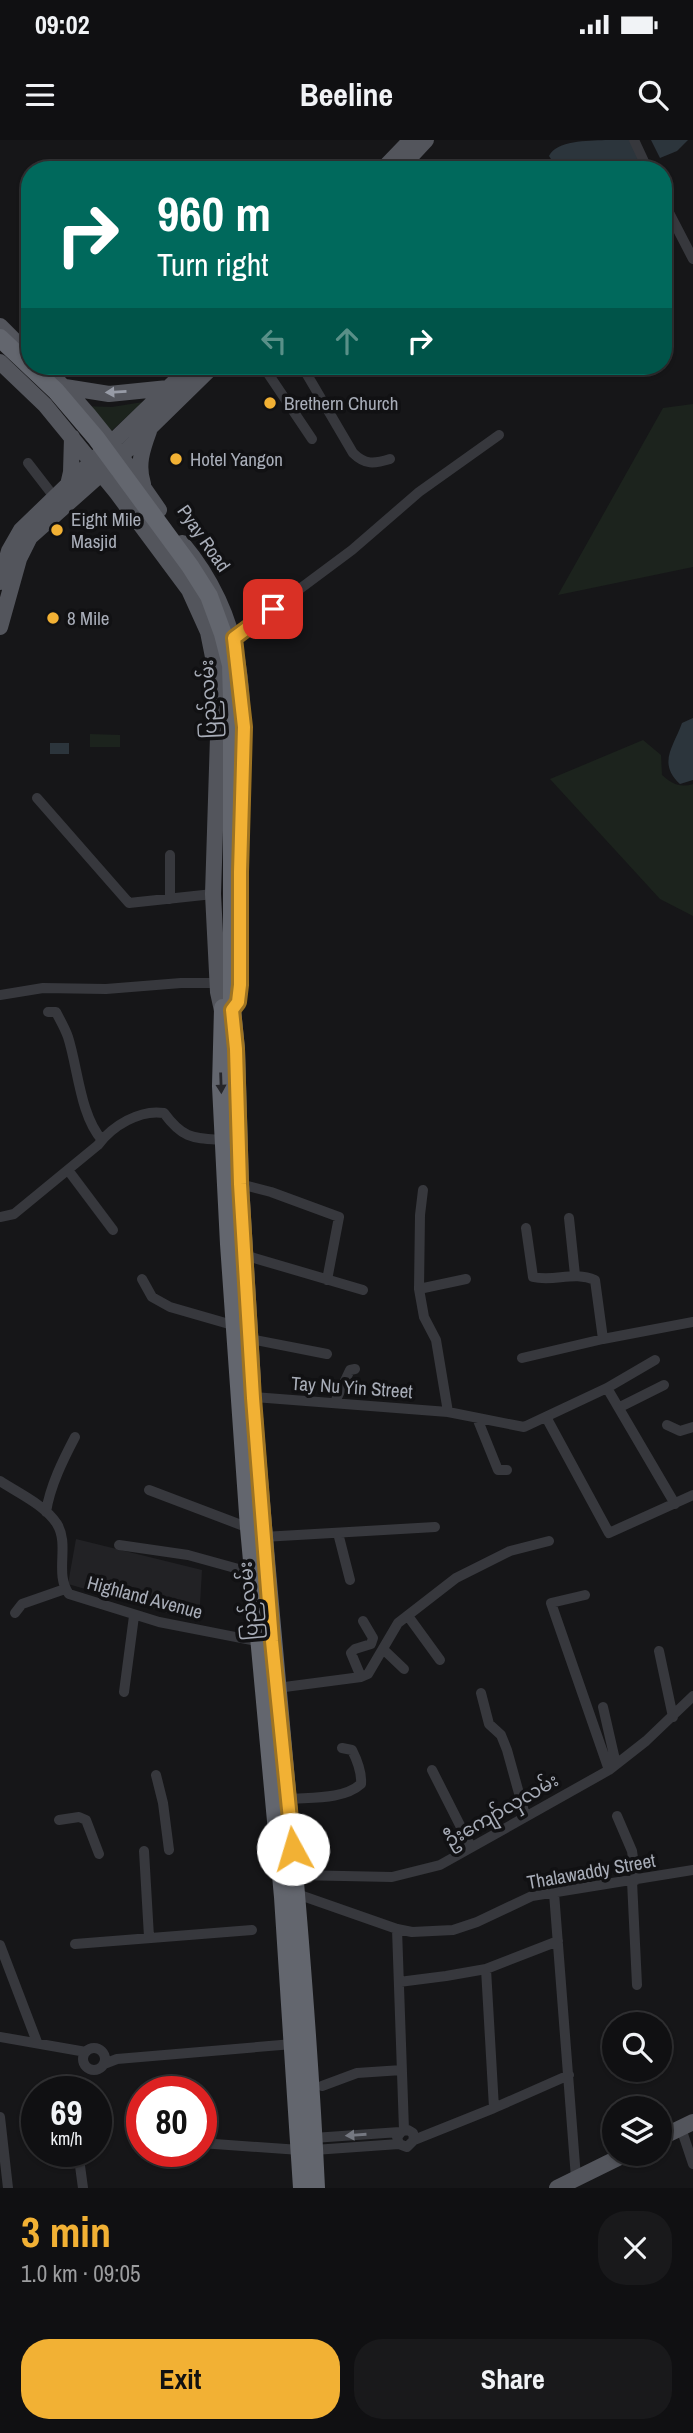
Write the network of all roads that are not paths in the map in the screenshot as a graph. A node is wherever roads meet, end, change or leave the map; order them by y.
1 (411, 140) edge
2 (426, 140) edge
3 (635, 140) edge
4 (391, 161) edge
5 (406, 161) edge
6 (644, 161) edge
7 (672, 218) edge
8 (693, 259) edge
9 (0, 326) edge
10 (0, 338) edge
11 (21, 346) edge
12 (0, 354) edge
13 (21, 358) edge
14 (0, 362) edge
15 (21, 372) edge
16 (24, 375) edge
17 (39, 375) edge
18 (52, 375) edge
19 (182, 375) edge
20 (204, 375) edge
21 (269, 375) edge
22 (307, 375) edge
23 (65, 387) junction
24 (168, 388) junction
25 (45, 405) junction
26 (150, 428) junction
27 (499, 435) dead end
28 (72, 438) junction
29 (312, 439) dead end
30 (116, 449) junction
31 (390, 459) dead end
32 (28, 463) dead end
33 (96, 468) junction
34 (145, 489) junction
35 (68, 492) junction
36 (117, 493) junction
37 (0, 582) edge
38 (225, 612) joint
39 (0, 627) edge
40 (208, 632) junction
41 (234, 638) junction
42 (37, 798) dead end
43 (170, 855) dead end
44 (214, 894) junction
45 (170, 899) junction
46 (218, 983) junction
47 (0, 995) edge
48 (227, 1010) junction
49 (48, 1012) dead end
50 (102, 1140) junction
51 (223, 1140) junction
52 (68, 1170) junction
53 (240, 1184) junction
54 (424, 1191) dead end
55 (0, 1217) edge
56 (569, 1219) dead end
57 (526, 1228) dead end
58 (113, 1230) dead end
59 (244, 1255) junction
60 (575, 1275) junction
61 (142, 1279) dead end
62 (466, 1279) dead end
63 (327, 1280) junction
64 (419, 1289) junction
65 (363, 1290) dead end
66 (693, 1322) edge
67 (236, 1326) junction
68 (250, 1339) junction
69 (603, 1339) junction
70 (327, 1354) dead end
71 (522, 1357) dead end
72 (655, 1360) dead end
73 (355, 1369) dead end
74 (664, 1385) dead end
75 (607, 1388) junction
76 (253, 1398) junction
77 (335, 1402) junction
78 (620, 1407) junction
79 (448, 1412) junction
80 (477, 1418) junction
81 (546, 1418) junction
82 (667, 1425) dead end
83 (693, 1427) edge
84 (75, 1437) dead end
85 (508, 1470) dead end
86 (0, 1481) edge
87 (149, 1489) dead end
88 (693, 1494) edge
89 (675, 1504) junction
90 (46, 1512) junction
91 (435, 1527) dead end
92 (256, 1533) junction
93 (338, 1533) junction
94 (549, 1541) dead end
95 (119, 1545) dead end
96 (253, 1573) junction
97 (350, 1580) dead end
98 (65, 1589) junction
99 (585, 1595) dead end
100 (15, 1613) dead end
101 (134, 1616) junction
102 (408, 1616) junction
103 (363, 1621) dead end
104 (265, 1641) junction
105 (383, 1649) junction
106 (659, 1651) dead end
107 (440, 1660) dead end
108 (404, 1669) dead end
109 (361, 1677) junction
110 (277, 1688) junction
111 (124, 1692) dead end
112 (481, 1693) dead end
113 (693, 1696) edge
114 (603, 1707) dead end
115 (673, 1717) junction
116 (342, 1748) dead end
117 (612, 1767) junction
118 (432, 1770) dead end
119 (156, 1775) dead end
120 (288, 1799) junction
121 (525, 1815) junction
122 (617, 1816) dead end
123 (59, 1820) dead end
124 (471, 1847) junction
125 (169, 1850) dead end
126 (144, 1851) dead end
127 (99, 1854) dead end
128 (693, 1870) edge
129 (295, 1875) junction
130 (634, 1880) junction
131 (554, 1893) junction
132 (290, 1895) junction
133 (397, 1929) junction
134 (252, 1930) dead end
135 (149, 1937) junction
136 (558, 1941) junction
137 (75, 1944) dead end
138 (0, 1945) edge
139 (486, 1969) junction
140 (399, 1982) junction
141 (637, 1985) dead end
142 (0, 2037) edge
143 (37, 2042) junction
144 (293, 2044) junction
145 (86, 2052) junction
146 (104, 2064) junction
147 (402, 2070) junction
148 (569, 2075) junction
149 (322, 2086) dead end
150 (494, 2109) junction
151 (0, 2117) edge
152 (687, 2125) edge
153 (402, 2131) junction
154 (414, 2140) junction
155 (217, 2143) edge
156 (400, 2144) junction
157 (309, 2146) junction
158 (693, 2164) edge
159 (602, 2166) edge
160 (80, 2167) edge
161 (576, 2178) junction
162 (8, 2188) edge
163 (83, 2188) edge
164 (302, 2188) edge
165 (316, 2188) edge
166 (556, 2188) edge

1 - 4 main road
2 - 5 main road
3 - 6 street
7 - 8 street
9 - 11 main road
10 - 13 highway, ပြည်လမ်း, bridge
12 - 15 highway, ပြည်လမ်း
14 - 25 main road
16 - 48 highway, ပြည်လမ်း
17 - 48 highway, ပြည်လမ်း, bridge
18 - 23 main road
19 - 24 main road
20 - 26 main road
21 - 29 street
22 - 31 street
24 -> 23 main road
23 - 25 street
23 - 30 main road
24 - 30 main road
25 - 28 main road
26 - 30 main road
26 - 34 main road
27 - 41 street
28 - 33 main road
28 - 35 main road
30 - 33 main road
30 - 34 main road
32 - 35 street
33 - 35 main road
33 - 36 main road, ပြည်လမ်း
34 - 38 main road, Pyay Road
35 - 36 main road
35 - 37 main road
35 - 39 main road
36 - 40 main road, ပြည်လမ်း
38 - 41 main road, ပြည်လမ်း
40 - 41 main road
40 - 44 main road, ပြည်လမ်း
41 - 48 main road, ပြည်လမ်း
42 - 45 street
43 - 45 street
44 - 45 street
44 - 46 main road, ပြည်လမ်း
46 - 47 street
46 - 48 main road, ပြည်လမ်း
48 -> 51 highway, ပြည်လမ်း
48 - 53 highway, ပြည်လမ်း
49 - 50 street
50 - 51 street
50 - 52 street
51 - 67 highway, ပြည်လမ်း
52 - 55 street
52 - 58 street
53 - 59 highway, ပြည်လမ်း
53 - 63 street
54 - 64 street
56 - 60 street
57 - 60 street
59 - 63 street
59 - 68 highway, ပြည်လမ်း
60 - 69 street
61 - 67 street
62 - 64 street
63 - 65 street
64 - 79 street
66 - 69 street
67 - 92 highway, ပြည်လမ်း
68 - 70 street
68 - 76 highway, ပြည်လမ်း
69 - 71 street
72 - 75 street, Tay Nu Yin Street
73 - 77 street
74 - 78 street
75 - 78 street
75 - 81 street, Tay Nu Yin Street
76 - 77 street, Tay Nu Yin Street
76 - 92 highway, ပြည်လမ်း
77 - 79 street, Tay Nu Yin Street
78 - 89 street
79 - 80 street, Tay Nu Yin Street
80 - 81 street, Tay Nu Yin Street
80 - 85 street
81 - 89 street
82 - 83 street
84 - 90 street
86 - 90 street, Highland Avenue
87 - 92 street
88 - 89 street
90 - 98 street, Highland Avenue
91 - 93 street
92 - 93 street
92 - 96 highway, ပြည်လမ်း
92 - 104 highway, ပြည်လမ်း
93 - 97 street
94 - 102 street
95 - 96 street
96 - 104 highway, ပြည်လမ်း
98 - 100 street
98 - 101 street, Highland Avenue
99 - 117 street
101 - 104 street, Highland Avenue
101 - 111 street
102 - 105 street
102 - 107 street
103 - 109 street
104 - 110 highway, ပြည်လမ်း
104 - 132 highway, ပြည်လမ်း
105 - 108 street
105 - 109 street
106 - 115 street
109 - 110 street
110 - 120 highway, ပြည်လမ်း
112 - 121 street
113 - 115 street, ဦးကျော်လှလမ်း
114 - 117 street
115 - 117 street, ဦးကျော်လှလမ်း
116 - 120 street
117 - 121 street, ဦးကျော်လှလမ်း
118 - 124 street
119 - 125 street
120 - 129 highway, ပြည်လမ်း
121 - 124 street, ဦးကျော်လှလမ်း
122 - 130 street
123 - 127 street
124 - 129 street, ဦးကျော်လှလမ်း
126 - 135 street
128 - 130 street, Thalawaddy Street
129 - 132 highway, ပြည်လမ်း
130 - 131 street, Thalawaddy Street
130 - 141 street
131 - 133 street, Thalawaddy Street
131 - 136 street
132 - 133 street, Thalawaddy Street
132 - 144 highway, ပြည်လမ်း
132 - 157 highway, ပြည်လမ်း
133 - 140 street
134 - 135 street
135 - 137 street
136 - 139 street
136 - 148 street
138 - 143 street
139 - 140 street
139 - 150 street
140 - 147 street
142 - 143 street
143 - 145 street
144 - 146 street
144 - 157 highway, ပြည်လမ်း
145 - 146 street
145 - 146 street
147 - 149 street
147 - 153 street
148 - 150 street
148 - 161 street
150 - 154 street
151 - 162 street
152 - 158 street
153 - 154 street
153 - 156 street
153 -> 157 street
154 - 156 street
155 - 157 street
156 - 157 street
157 - 164 highway, ပြည်လမ်း
157 - 165 highway, ပြည်လမ်း
159 - 161 main road
160 - 163 street
161 - 166 main road

